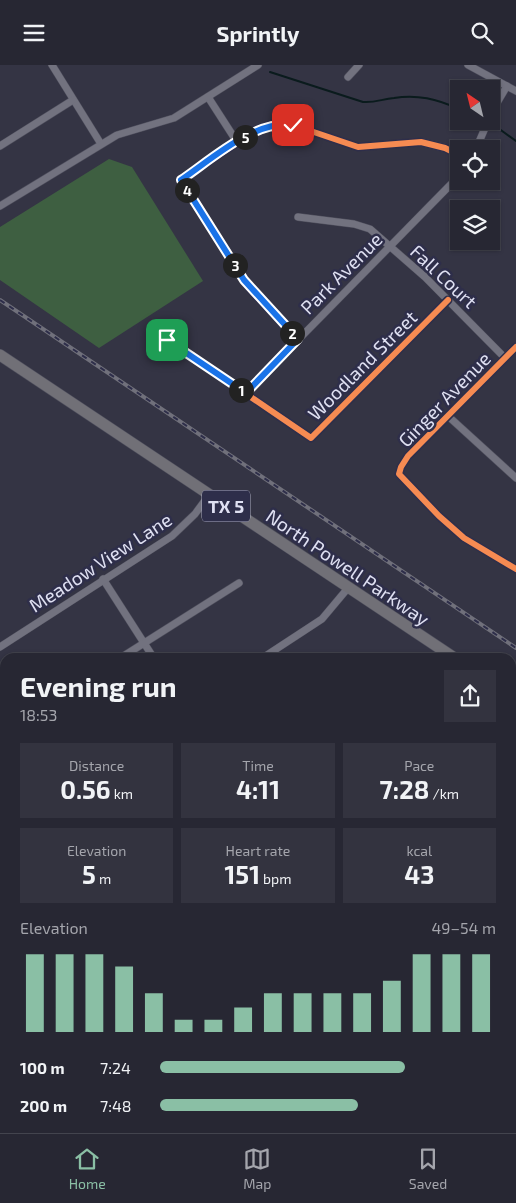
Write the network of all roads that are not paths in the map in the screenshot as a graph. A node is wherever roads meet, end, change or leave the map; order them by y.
1 (52, 65) edge
2 (258, 65) edge
3 (359, 65) edge
4 (468, 65) edge
5 (348, 77) dead end
6 (506, 86) junction
7 (516, 91) edge
8 (208, 97) junction
9 (500, 97) edge
10 (73, 101) junction
11 (237, 142) junction
12 (102, 144) junction
13 (0, 146) edge
14 (450, 150) edge
15 (450, 185) edge
16 (0, 206) edge
17 (298, 217) dead end
18 (390, 247) junction
19 (448, 301) junction
20 (158, 327) dead end
21 (298, 339) junction
22 (516, 347) edge
23 (0, 355) edge
24 (505, 358) junction
25 (246, 393) junction
26 (448, 416) junction
27 (516, 478) edge
28 (209, 495) junction
29 (516, 569) edge
30 (103, 579) junction
31 (239, 583) dead end
32 (348, 588) junction
33 (144, 643) junction
34 (0, 647) edge
35 (128, 653) edge
36 (150, 653) edge
37 (270, 653) edge
38 (447, 653) edge

1 - 10 street
2 - 8 street
3 - 5 street
4 - 6 street
6 - 7 street
6 - 9 street
8 - 11 street
8 - 12 street
10 - 12 street
10 - 13 street
11 - 14 street
11 - 21 street
12 - 16 street
15 - 18 street, Park Avenue
17 - 18 street, Fall Court
18 - 19 street, Fall Court
18 - 21 street, Park Avenue
19 - 24 street, Fall Court
19 - 25 street, Woodland Street
20 - 25 street
21 - 25 street, Park Avenue
22 - 24 street, Ginger Avenue
23 - 28 main road, North Powell Parkway / TX 5
24 - 26 street, Ginger Avenue
26 - 27 street
26 - 29 street, Ginger Avenue
28 - 30 street, Meadow View Lane
28 - 32 main road, North Powell Parkway / TX 5
30 - 33 street
30 - 34 street, Meadow View Lane
31 - 33 street
32 - 37 street
32 - 38 main road, North Powell Parkway / TX 5
33 - 35 street
33 - 36 street

